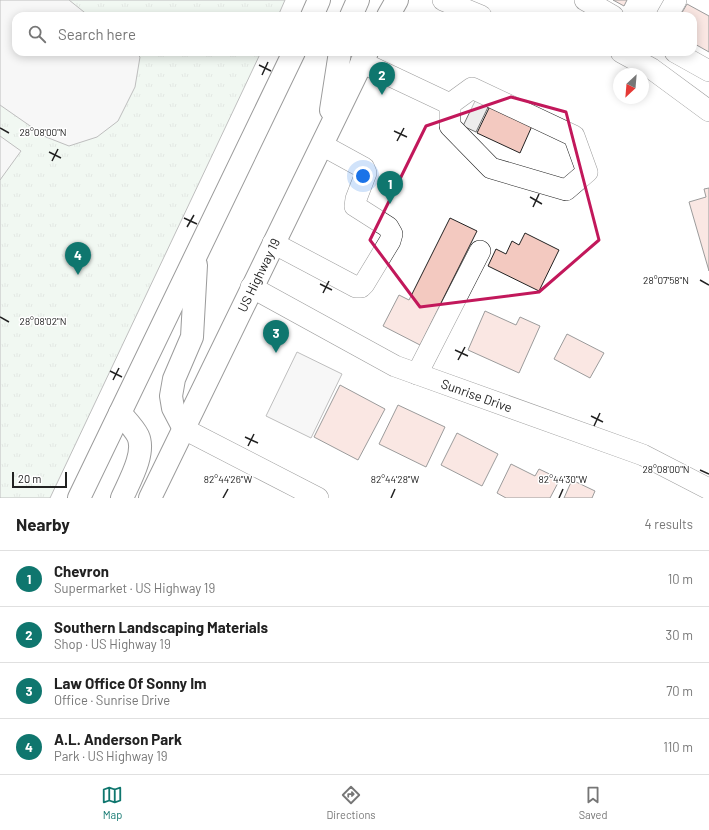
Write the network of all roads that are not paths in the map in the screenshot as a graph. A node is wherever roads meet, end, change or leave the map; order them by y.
1 (319, 0) edge
2 (358, 0) edge
3 (397, 0) edge
4 (443, 0) edge
5 (585, 0) edge
6 (676, 0) edge
7 (314, 12) edge
8 (353, 12) edge
9 (390, 12) edge
10 (472, 12) edge
11 (606, 12) edge
12 (669, 12) edge
13 (292, 56) edge
14 (339, 56) edge
15 (628, 56) edge
16 (682, 56) edge
17 (364, 57) edge
18 (709, 72) edge
19 (450, 104) junction
20 (709, 111) edge
21 (324, 140) junction
22 (273, 243) junction
23 (480, 251) dead end
24 (196, 256) junction
25 (251, 287) junction
26 (417, 374) junction
27 (120, 413) junction
28 (184, 429) junction
29 (709, 489) edge
30 (79, 498) edge
31 (122, 498) edge
32 (150, 498) edge
33 (318, 498) edge

1 - 7 highway
2 - 8 highway
3 - 9 highway
4 - 10 street
5 - 11 street
6 - 12 street
13 - 24 highway
14 - 21 highway
15 - 20 street
16 - 18 street
17 - 19 street
17 - 21 highway, US Highway 19
19 - 19 street
21 - 22 highway, US Highway 19
21 - 22 street
22 - 25 highway, US Highway 19
23 - 26 street
24 - 27 highway
24 - 28 highway
25 - 26 street, Sunrise Drive
25 - 28 highway, US Highway 19
26 - 29 street, Sunrise Drive
27 - 30 highway
27 - 31 highway
28 - 32 highway, US Highway 19
28 - 33 street

